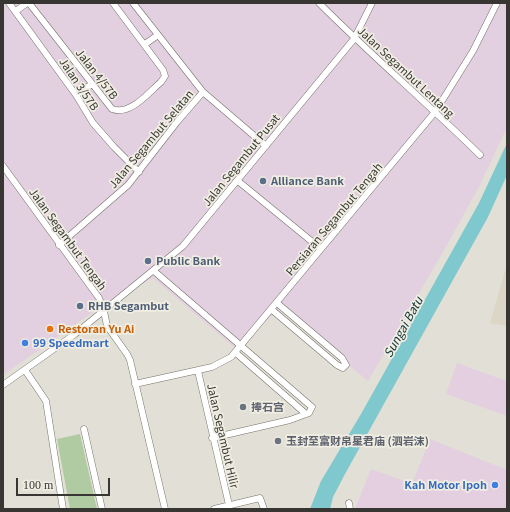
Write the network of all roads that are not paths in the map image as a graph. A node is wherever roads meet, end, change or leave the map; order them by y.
1 (9, 3) edge
2 (28, 3) edge
3 (113, 3) edge
4 (133, 3) edge
5 (319, 3) edge
6 (372, 3) edge
7 (497, 3) edge
8 (16, 11) junction
9 (158, 35) junction
10 (354, 39) junction
11 (145, 44) junction
12 (92, 84) junction
13 (203, 92) junction
14 (76, 95) junction
15 (435, 112) junction
16 (266, 146) junction
17 (480, 155) dead end
18 (3, 166) edge
19 (139, 172) junction
20 (238, 182) junction
21 (59, 245) junction
22 (321, 249) junction
23 (154, 271) junction
24 (276, 303) junction
25 (271, 309) junction
26 (104, 311) junction
27 (241, 346) junction
28 (236, 353) junction
29 (25, 370) junction
30 (198, 371) junction
31 (135, 384) junction
32 (3, 385) edge
33 (306, 414) junction
34 (84, 430) dead end
35 (212, 438) junction
36 (229, 505) junction
37 (64, 509) edge
38 (102, 509) edge
39 (165, 509) edge
40 (214, 509) edge
41 (264, 509) edge

1 - 8 street, Jalan 3/57B
2 - 8 street
2 - 12 street, Jalan 4/57B
3 - 11 street, Jalan 4/57B
4 - 9 street
5 - 10 street, Jalan Segambut Lentang
6 - 10 street, Jalan Segambut Pusat
7 - 15 street, Persiaran Segambut Tengah
8 - 14 street, Jalan 3/57B
9 - 11 street
9 - 13 street
10 - 15 street, Jalan Segambut Lentang
10 - 16 street, Jalan Segambut Pusat
11 - 12 street, Jalan 4/57B
12 - 14 street
13 - 16 street
13 - 19 street, Jalan Segambut Selatan
14 - 19 street, Jalan 3/57B
15 - 17 street, Jalan Segambut Lentang
15 - 22 street, Persiaran Segambut Tengah
16 - 20 street, Jalan Segambut Pusat
18 - 21 street, Jalan Segambut Tengah
19 - 21 street, Jalan Segambut Selatan
20 - 22 street
20 - 23 street, Jalan Segambut Pusat
21 - 26 street, Jalan Segambut Tengah
22 - 24 street, Persiaran Segambut Tengah
23 - 26 street, Jalan Segambut Pusat
23 - 27 street
24 - 25 street, Persiaran Segambut Tengah
24 - 25 street
25 - 27 street, Persiaran Segambut Tengah
26 - 29 street, Jalan Segambut Pusat
26 - 31 street, Jalan Segambut Tengah
27 - 28 street, Persiaran Segambut Tengah
27 - 33 street
28 - 30 street, Persiaran Segambut Tengah
28 - 33 street
29 - 32 street, Jalan Segambut Pusat
29 - 37 street
30 - 31 street, Persiaran Segambut Tengah
30 - 35 street, Jalan Segambut Hilir
31 - 39 street, Jalan Segambut Tengah
33 - 35 street
34 - 38 street
35 - 36 street, Jalan Segambut Hilir
36 - 40 street
36 - 41 street

